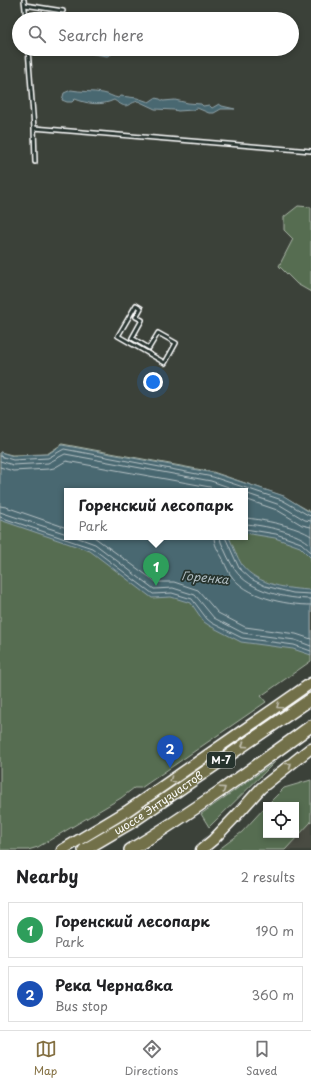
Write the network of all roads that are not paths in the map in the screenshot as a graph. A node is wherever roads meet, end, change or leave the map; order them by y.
1 (24, 0) edge
2 (25, 6) junction
3 (63, 10) dead end
4 (25, 12) edge
5 (28, 56) edge
6 (34, 128) junction
7 (311, 151) edge
8 (35, 162) dead end
9 (165, 363) joint
10 (311, 683) edge
11 (311, 699) edge
12 (311, 726) edge
13 (309, 750) edge
14 (62, 850) edge
15 (84, 850) edge
16 (130, 850) edge
17 (201, 850) edge

1 - 2 lane
2 - 3 lane
2 - 4 lane
5 - 6 lane
6 - 7 lane
6 - 8 lane
9 - 9 lane
10 -> 14 main road
11 -> 15 highway, шоссе Энтузиастов / М-7
16 -> 12 highway, шоссе Энтузиастов / М-7
17 -> 13 main road

